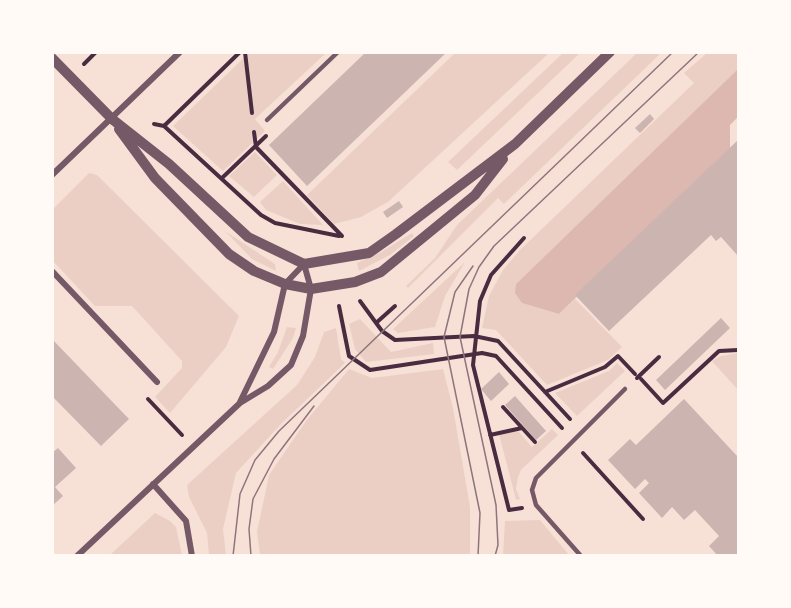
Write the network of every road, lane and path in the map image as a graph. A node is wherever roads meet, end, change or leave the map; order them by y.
1 (180, 52) edge
2 (243, 52) edge
3 (338, 52) edge
4 (610, 52) edge
5 (52, 58) edge
6 (112, 119) junction
7 (267, 120) dead end
8 (164, 126) junction
9 (515, 144) junction
10 (52, 175) edge
11 (343, 237) junction
12 (524, 238) dead end
13 (349, 258) junction
14 (304, 264) junction
15 (52, 271) edge
16 (355, 282) junction
17 (285, 284) junction
18 (311, 290) junction
19 (339, 306) dead end
20 (394, 306) dead end
21 (376, 323) junction
22 (474, 336) junction
23 (738, 350) edge
24 (473, 355) junction
25 (659, 357) dead end
26 (638, 377) junction
27 (157, 382) dead end
28 (626, 389) joint
29 (545, 392) junction
30 (240, 403) junction
31 (502, 407) dead end
32 (522, 428) junction
33 (490, 435) junction
34 (576, 439) junction
35 (535, 442) dead end
36 (153, 484) junction
37 (537, 505) junction
38 (643, 519) dead end
39 (77, 555) edge
40 (192, 555) edge
41 (581, 555) edge

1 - 6 street
2 - 8 path
2 - 11 path
3 - 7 lane
4 - 9 street
5 - 6 street
6 - 8 path
6 - 10 street
6 - 14 street
6 - 17 street
8 - 11 path
9 - 13 street
9 - 16 street
11 - 13 path
12 - 22 path
13 - 14 street
14 - 17 street
14 - 18 street
15 - 27 street
16 - 18 street
16 - 21 path
17 - 18 street
17 - 30 street
18 - 30 street
19 - 24 path
20 - 21 path
21 - 22 path
22 - 24 path
22 - 29 path
23 - 26 path
24 - 33 path
24 - 34 path
25 - 26 path
26 - 28 path
26 - 29 path
28 - 34 lane
29 - 34 path
30 - 36 street
31 - 32 path
32 - 33 path
32 - 35 path
33 - 37 path
34 - 37 lane
34 - 38 path
36 - 39 street
36 - 40 street
37 - 41 lane

